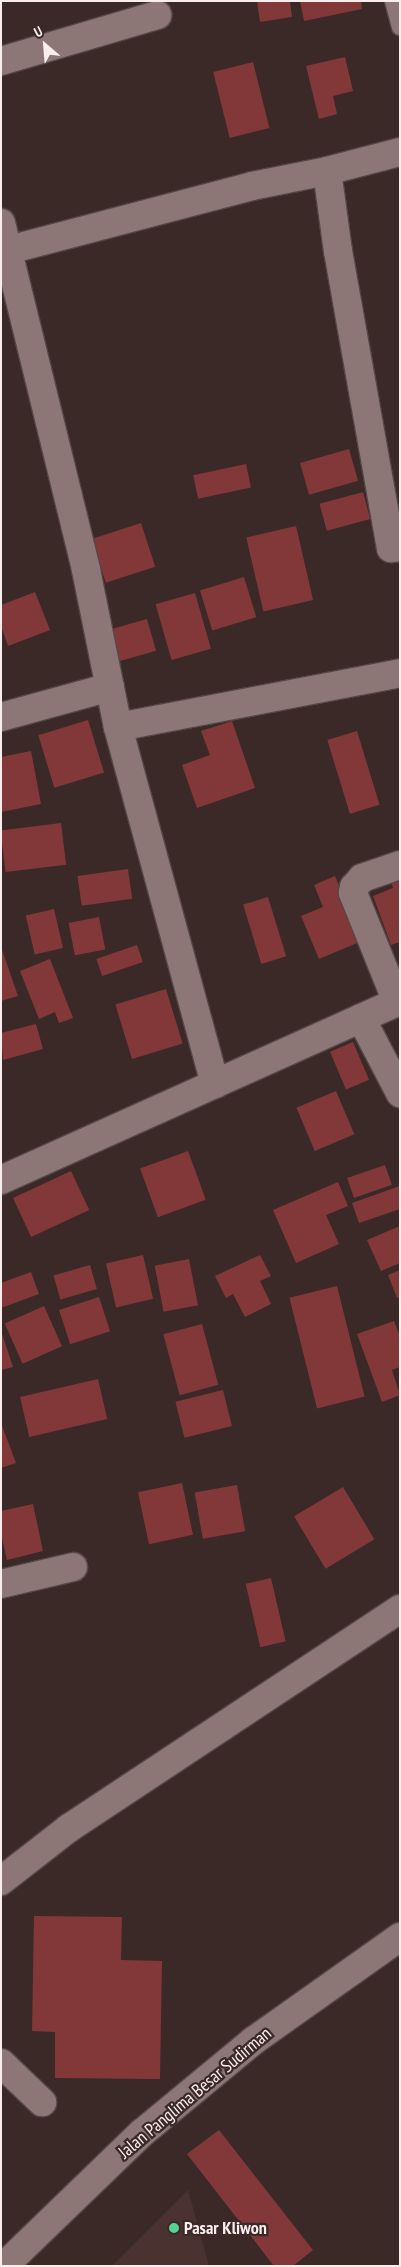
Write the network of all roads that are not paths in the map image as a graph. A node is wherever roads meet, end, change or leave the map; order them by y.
1 (393, 1) edge
2 (157, 15) dead end
3 (399, 30) edge
4 (1, 61) edge
5 (400, 152) edge
6 (327, 171) junction
7 (1, 223) edge
8 (5, 251) edge
9 (400, 547) edge
10 (400, 672) edge
11 (110, 687) junction
12 (1, 717) edge
13 (118, 727) junction
14 (400, 865) edge
15 (398, 1001) edge
16 (361, 1018) junction
17 (215, 1084) junction
18 (400, 1093) edge
19 (1, 1180) edge
20 (73, 1567) dead end
21 (1, 1584) edge
22 (400, 1609) edge
23 (1, 1881) edge
24 (400, 1937) edge
25 (1, 2063) edge
26 (42, 2102) dead end
27 (4, 2266) edge

1 - 3 lane
2 - 4 street
5 - 6 street
6 - 8 street
6 - 9 street
7 - 8 street
8 - 11 street
10 - 13 street
11 - 12 street
11 - 13 street
13 - 17 street
14 - 15 street
15 - 16 street
16 - 17 street
16 - 18 street
17 - 19 street
20 - 21 street
22 - 23 street
24 - 27 street, Jalan Panglima Besar Sudirman
25 - 26 street

